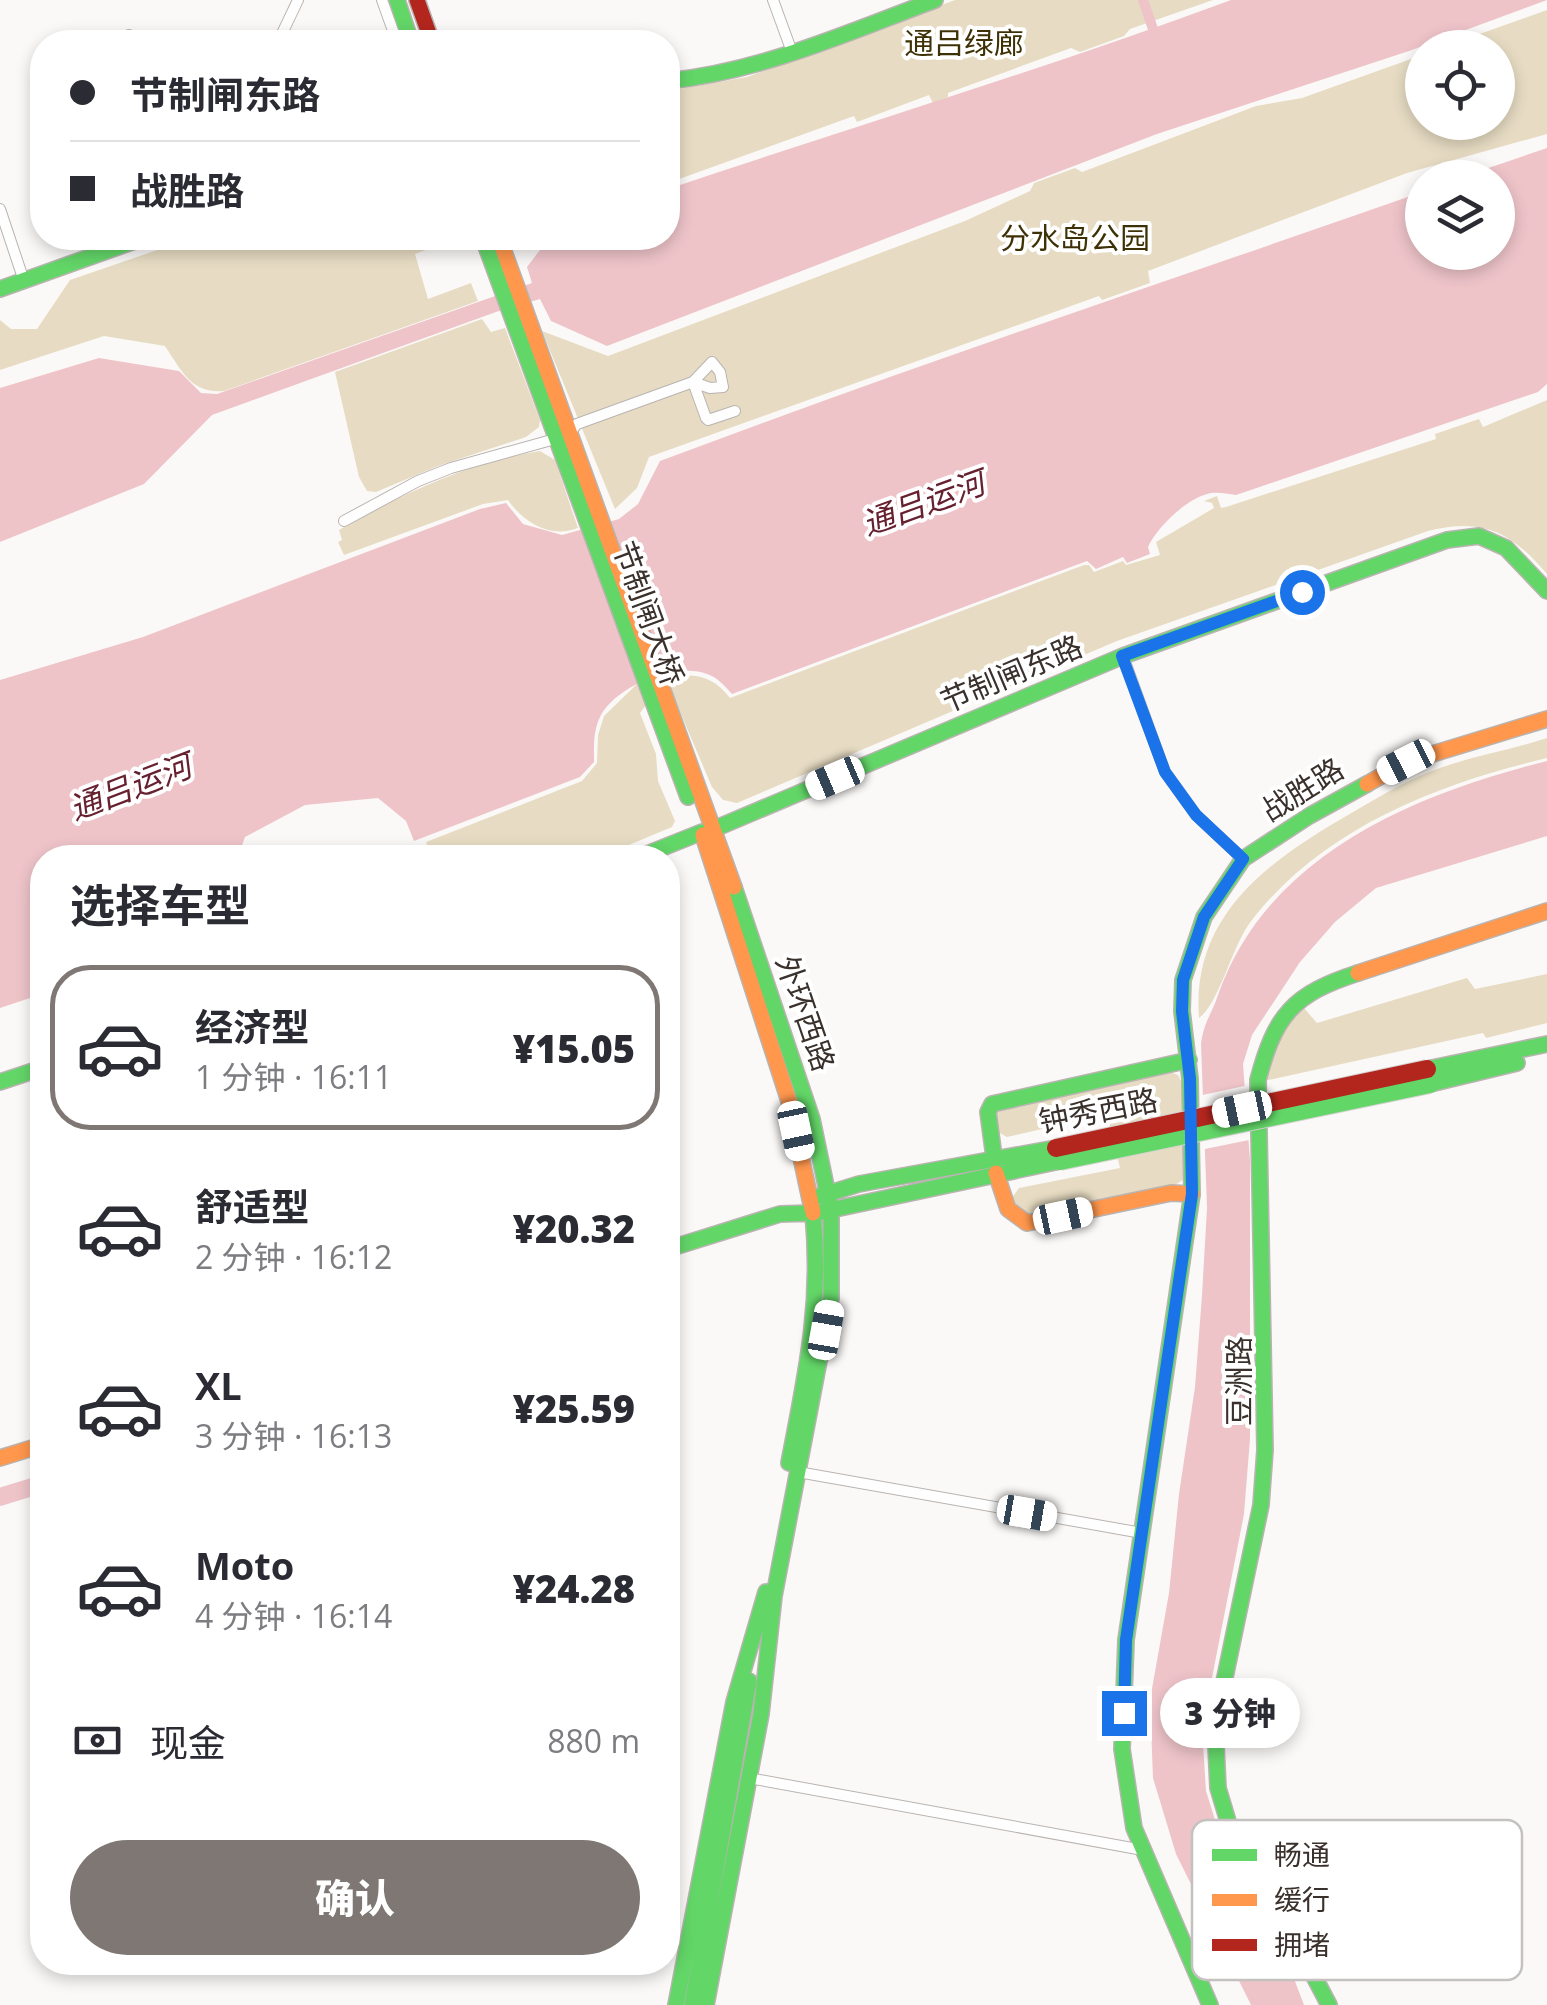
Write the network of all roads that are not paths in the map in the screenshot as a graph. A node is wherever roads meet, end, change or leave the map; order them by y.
1 (298, 0) edge
2 (382, 0) edge
3 (396, 0) edge
4 (417, 0) edge
5 (774, 0) edge
6 (935, 0) edge
7 (284, 30) edge
8 (393, 30) edge
9 (407, 30) edge
10 (428, 30) edge
11 (792, 52) junction
12 (680, 80) edge
13 (0, 209) edge
14 (109, 250) edge
15 (490, 250) edge
16 (501, 250) edge
17 (505, 276) junction
18 (24, 280) junction
19 (0, 289) edge
20 (735, 411) dead end
21 (562, 436) junction
22 (344, 521) dead end
23 (1547, 591) edge
24 (1122, 656) junction
25 (1547, 719) edge
26 (678, 752) joint
27 (708, 831) junction
28 (672, 845) edge
29 (1243, 859) junction
30 (1547, 911) edge
31 (1547, 1044) edge
32 (1547, 1056) edge
33 (1189, 1060) junction
34 (30, 1072) edge
35 (1428, 1076) junction
36 (0, 1082) edge
37 (995, 1165) junction
38 (1192, 1194) junction
39 (821, 1204) junction
40 (680, 1245) edge
41 (30, 1449) edge
42 (0, 1458) edge
43 (798, 1472) junction
44 (1142, 1533) junction
45 (770, 1594) junction
46 (749, 1778) junction
47 (1228, 1820) edge
48 (1143, 1850) junction
49 (1192, 1963) edge
50 (1199, 1980) edge
51 (1316, 1980) edge
52 (676, 2005) edge
53 (692, 2005) edge
54 (706, 2005) edge
55 (1210, 2005) edge
56 (1329, 2005) edge

1 - 7 street
2 - 8 street
3 - 9 main road
4 - 10 main road
5 - 11 street
6 - 11 main road
11 - 12 main road
13 - 18 street
14 - 18 main road
15 - 17 main road
16 - 17 main road
17 - 21 main road
18 - 19 main road
20 - 21 street
21 - 22 street
21 - 26 main road, 节制闸大桥
23 - 24 main road, 节制闸东路
24 - 27 main road, 节制闸东路
24 - 29 street
25 - 29 main road, 战胜路
26 - 27 main road, 外环西路
27 - 28 main road, 节制闸东路
27 - 39 main road, 外环西路
29 - 33 main road, 战胜路
30 - 47 main road, 豆洲路
31 - 35 main road, 钟秀西路
32 - 35 main road, 钟秀西路
33 - 37 main road
33 - 38 main road, 战胜路
34 - 36 main road
35 - 37 main road, 钟秀西路, bridge
37 - 38 main road
37 - 39 main road, 钟秀西路
38 - 44 main road, 战胜路
39 - 40 main road
39 - 43 main road, 外环西路
39 - 45 main road, 外环西路
41 - 42 main road
43 - 44 street
43 - 45 main road, 外环西路
44 - 48 main road, 战胜路
45 - 46 main road, 外环西路
45 - 52 main road, 外环西路
45 - 53 main road, 外环西路
46 - 48 street
46 - 54 main road, 外环西路
48 - 49 main road, 战胜路
50 - 55 main road, 战胜路
51 - 56 main road, 豆洲路

